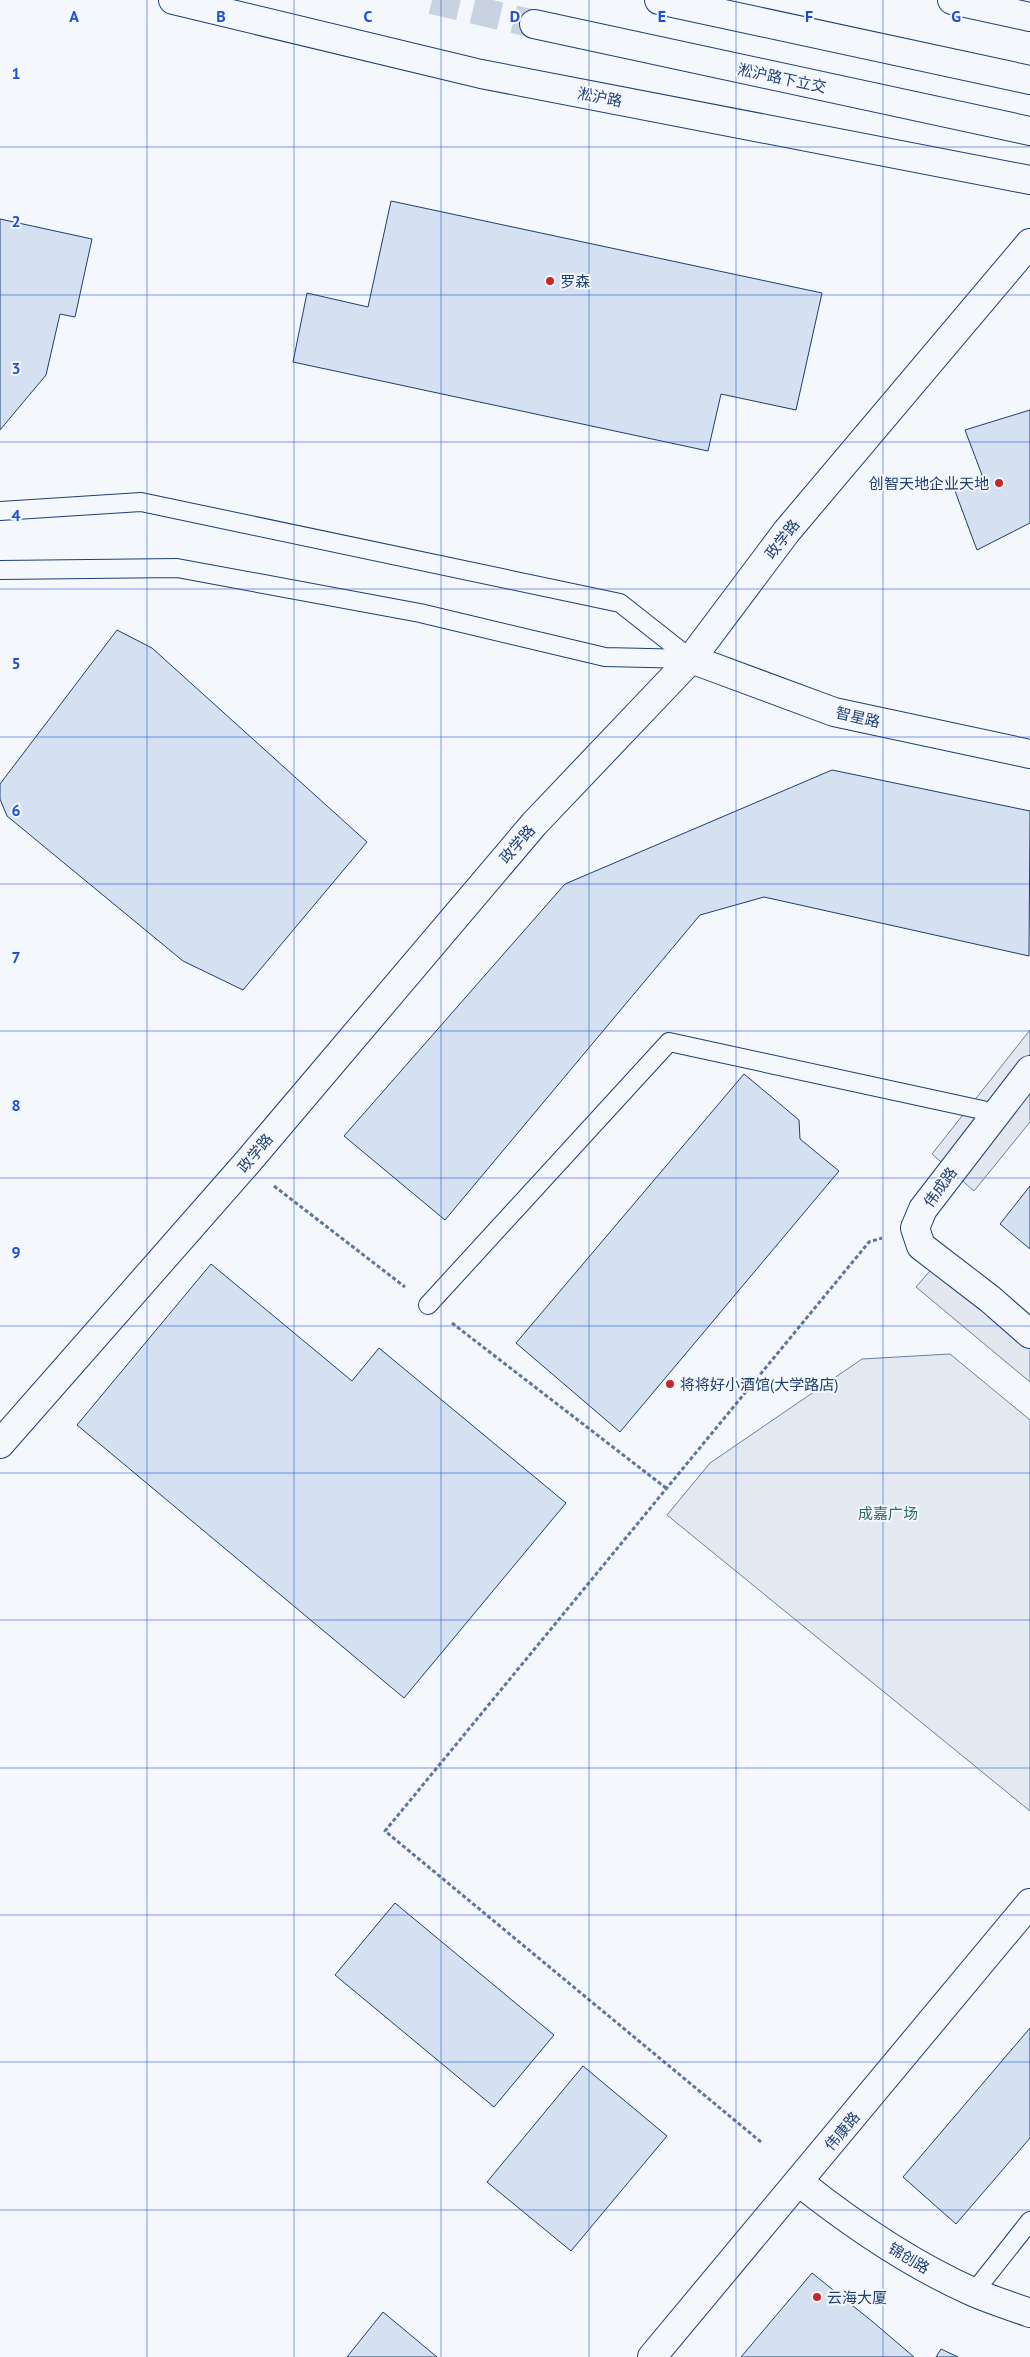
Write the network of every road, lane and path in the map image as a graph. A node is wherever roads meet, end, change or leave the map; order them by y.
1 (173, 0) edge
2 (659, 0) edge
3 (952, 0) edge
4 (1030, 16) edge
5 (534, 24) tunnel mouth
6 (1030, 80) edge
7 (1030, 131) edge
8 (1030, 180) edge
9 (1030, 243) edge
10 (0, 511) edge
11 (0, 570) edge
12 (691, 659) junction
13 (1030, 754) edge
14 (1030, 1070) edge
15 (996, 1113) junction
16 (246, 1164) junction
17 (916, 1228) junction
18 (428, 1305) junction
19 (1030, 1334) edge
20 (5, 1426) edge
21 (666, 1488) junction
22 (1030, 1903) edge
23 (761, 2142) dead end
24 (799, 2182) junction
25 (1030, 2221) edge
26 (974, 2292) junction
27 (1030, 2313) edge
28 (652, 2357) edge

1 - 8 street, 淞沪路
2 - 6 street
3 - 4 street
5 - 7 street, 淞沪路下立交
9 - 12 street, 政学路
10 - 12 lane
11 - 12 lane
12 - 13 street, 智星路
12 - 16 street, 政学路
14 - 15 street, 伟成路
15 - 17 street, 伟成路
15 - 18 lane
16 - 18 path
16 - 20 street, 政学路
17 - 19 street
17 - 21 path
18 - 21 path
21 - 23 path
22 - 24 street, 伟康路
24 - 26 street, 锦创路
24 - 28 street, 伟康路
25 - 26 lane
26 - 27 street, 锦创路

